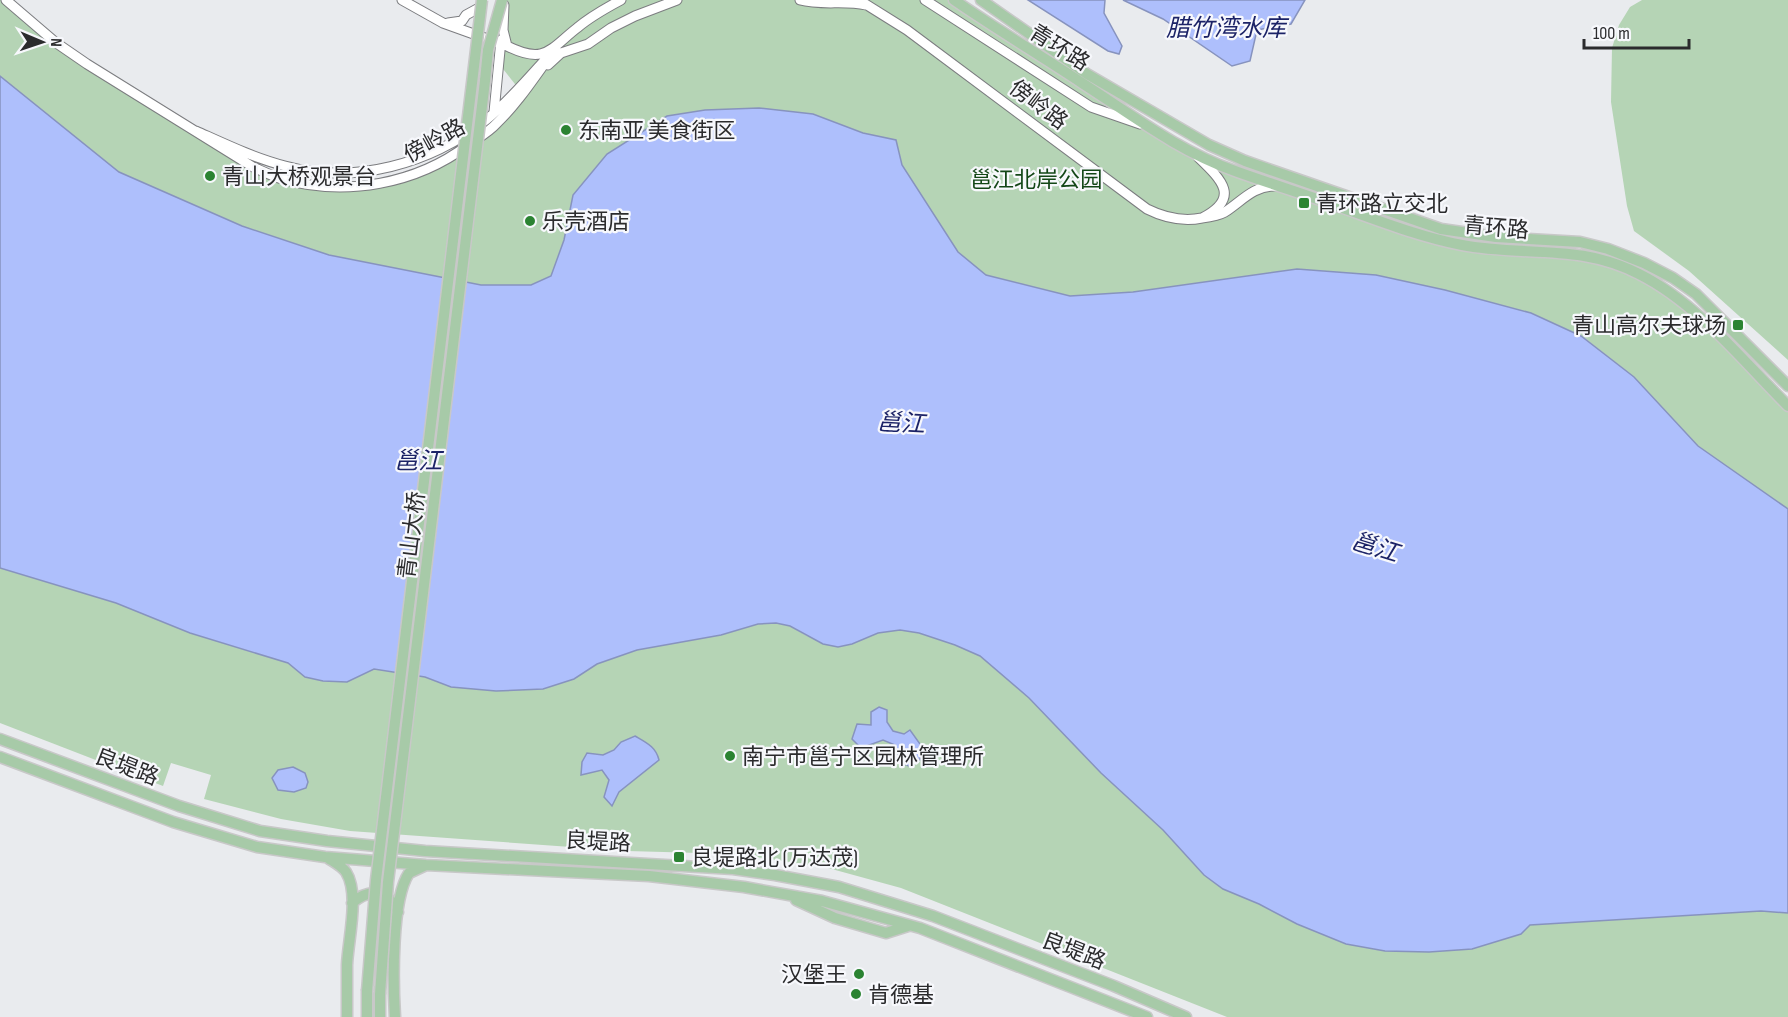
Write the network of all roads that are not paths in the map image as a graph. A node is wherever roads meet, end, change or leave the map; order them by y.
1 (6, 0) edge
2 (402, 0) edge
3 (495, 0) edge
4 (503, 0) edge
5 (621, 0) edge
6 (677, 0) edge
7 (800, 0) edge
8 (859, 0) edge
9 (925, 0) edge
10 (981, 0) edge
11 (955, 1) edge
12 (479, 2) edge
13 (870, 6) junction
14 (443, 23) junction
15 (474, 33) junction
16 (504, 44) junction
17 (556, 48) junction
18 (488, 50) junction
19 (522, 93) junction
20 (494, 112) junction
21 (1143, 125) junction
22 (196, 131) junction
23 (462, 136) junction
24 (1194, 154) junction
25 (1281, 187) junction
26 (1202, 219) junction
27 (1788, 386) edge
28 (1788, 406) edge
29 (0, 739) edge
30 (0, 757) edge
31 (477, 853) junction
32 (325, 857) junction
33 (426, 865) junction
34 (477, 868) junction
35 (352, 903) junction
36 (398, 912) junction
37 (347, 1017) edge
38 (367, 1017) edge
39 (380, 1017) edge
40 (394, 1017) edge
41 (1147, 1017) edge
42 (1186, 1017) edge

1 - 22 street, 傍岭路
2 - 14 street
3 - 18 main road, bridge
4 - 16 street
4 - 18 main road, bridge
5 - 17 street, 傍岭路
6 - 19 street
7 - 13 street
8 - 13 street, 傍岭路
9 - 21 street
10 - 27 main road, 青环路
11 - 21 main road, 青环路
12 - 14 street
12 - 15 street
12 - 38 main road, 青山大桥, bridge
13 - 26 street, 傍岭路
14 - 15 street
15 - 16 street
15 - 23 street
16 - 17 street
16 - 20 street
17 - 19 street, 傍岭路
17 - 20 street, 傍岭路
18 - 39 main road, 青山大桥, bridge
19 - 22 street, 傍岭路
20 - 23 street, 傍岭路
21 - 24 main road, 青环路
22 - 23 street, 傍岭路
24 - 25 main road, 青环路
24 - 26 street
25 - 26 street
25 - 28 main road, 青环路
29 - 31 main road, 良堤路
30 - 32 main road, 良堤路
31 - 34 main road
31 - 42 main road, 良堤路
32 - 33 main road, 良堤路
32 - 35 main road
33 - 34 main road, 良堤路
33 - 36 main road
34 - 41 main road, 良堤路
35 - 36 main road
35 - 37 main road
36 - 40 main road

